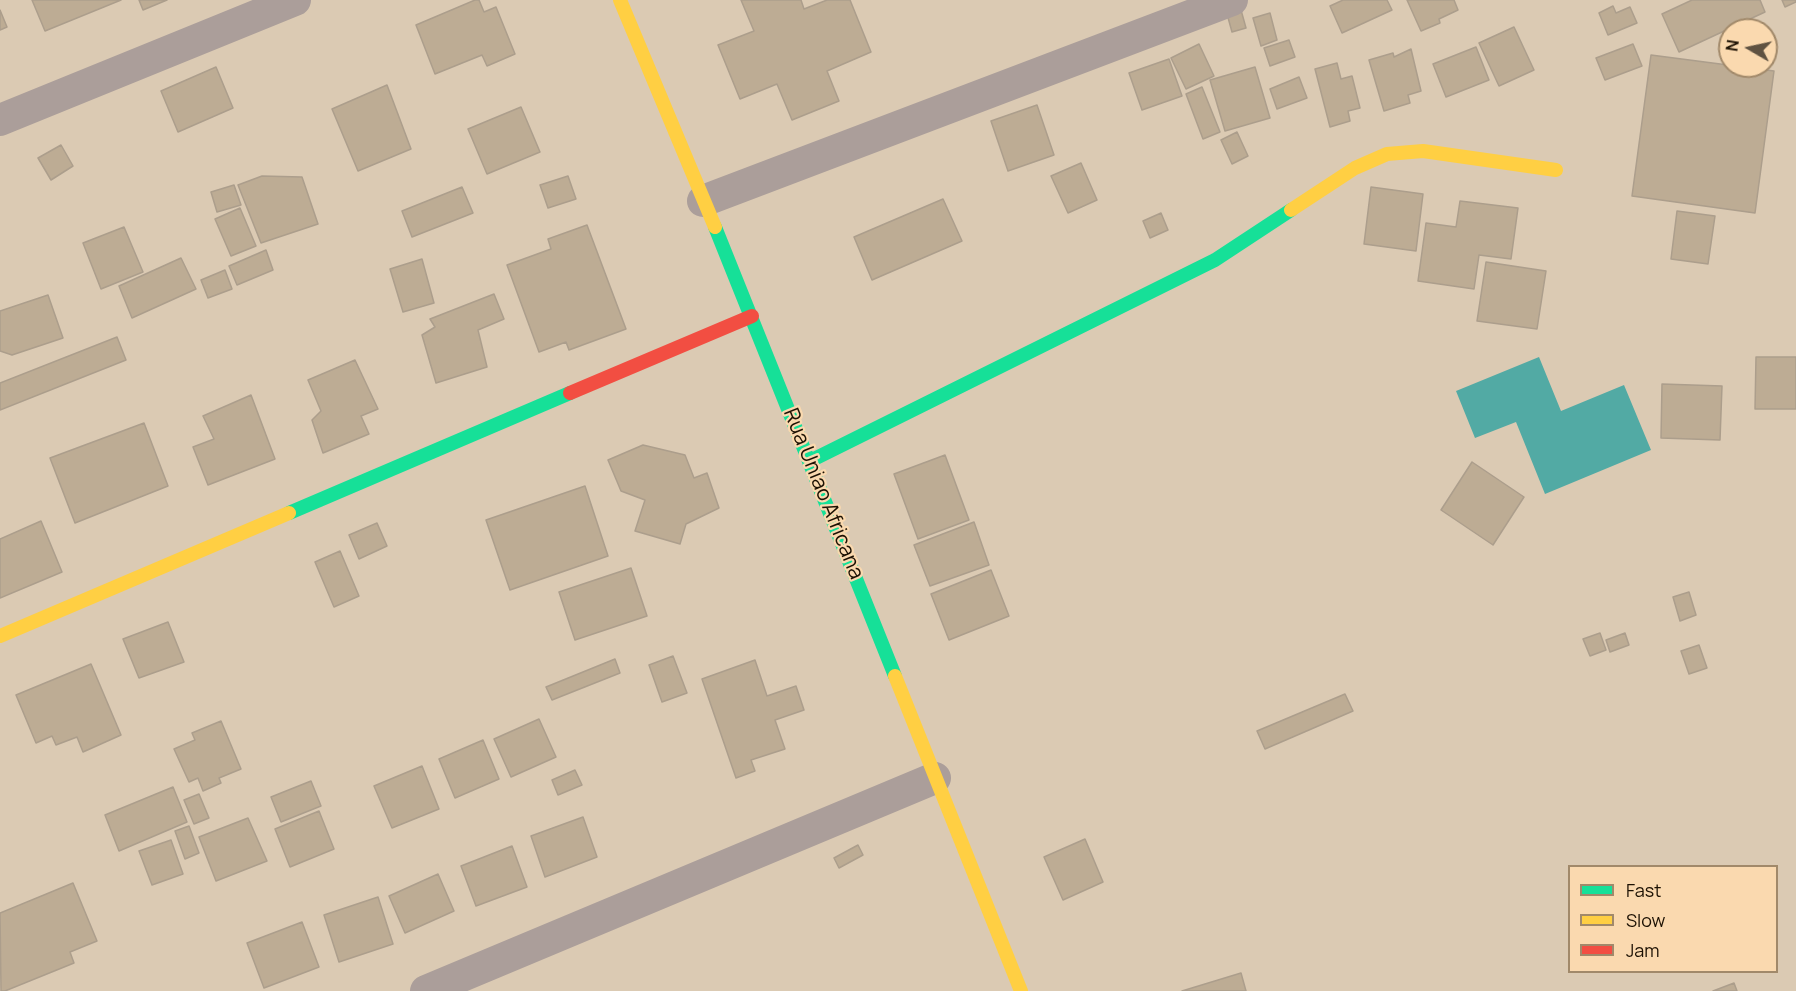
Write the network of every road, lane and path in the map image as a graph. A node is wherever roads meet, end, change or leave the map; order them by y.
1 (295, 0) edge
2 (620, 0) edge
3 (1232, 0) edge
4 (0, 120) edge
5 (1556, 170) dead end
6 (703, 201) junction
7 (752, 316) junction
8 (810, 461) junction
9 (0, 636) edge
10 (935, 778) junction
11 (426, 991) edge
12 (1021, 991) edge

1 - 4 street
2 - 6 street, Rua Uniao Africana
3 - 6 street
5 - 8 street
6 - 7 street, Rua Uniao Africana
7 - 8 street, Rua Uniao Africana
7 - 9 street
8 - 10 street, Rua Uniao Africana
10 - 11 street
10 - 12 street, Rua Uniao Africana

